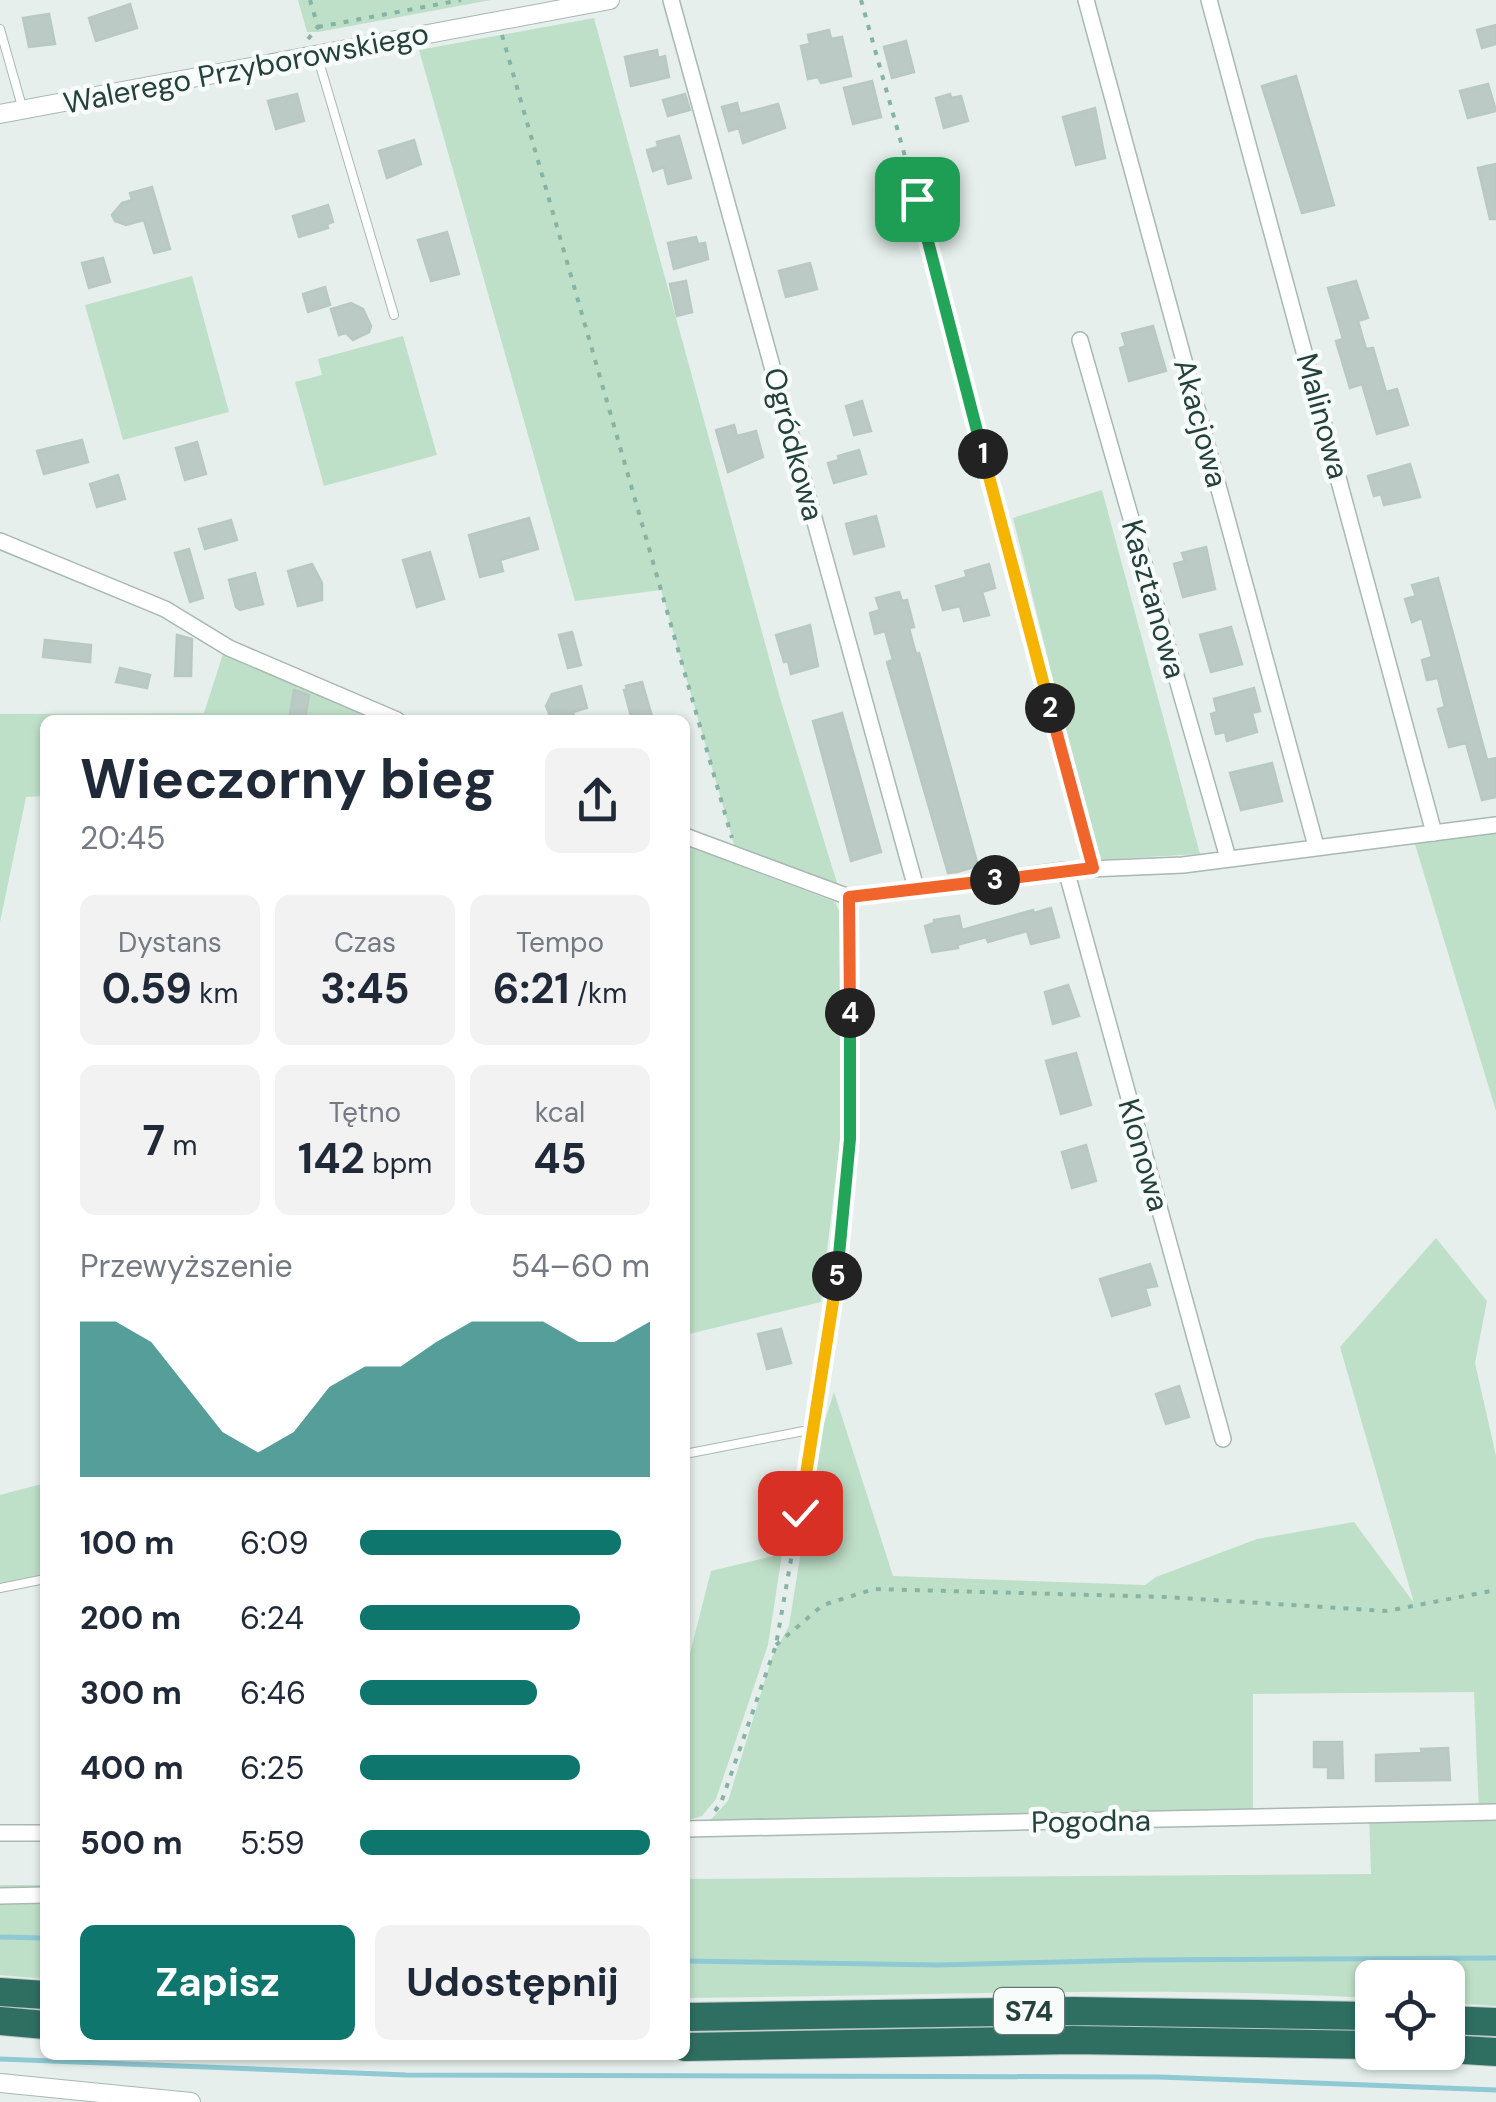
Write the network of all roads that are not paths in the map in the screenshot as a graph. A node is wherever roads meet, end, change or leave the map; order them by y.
1 (610, 0) edge
2 (672, 0) edge
3 (1086, 0) edge
4 (1210, 0) edge
5 (0, 29) edge
6 (312, 56) junction
7 (23, 110) junction
8 (0, 114) edge
9 (394, 315) dead end
10 (1080, 340) dead end
11 (999, 518) road end
12 (0, 541) edge
13 (385, 715) edge
14 (1496, 825) edge
15 (1434, 833) junction
16 (690, 838) edge
17 (1316, 846) junction
18 (1228, 858) junction
19 (1093, 868) junction
20 (1066, 870) junction
21 (916, 888) junction
22 (814, 1429) road end
23 (1223, 1439) dead end
24 (690, 1453) edge
25 (40, 1580) edge
26 (0, 1588) edge
27 (1496, 1812) edge
28 (693, 1829) edge
29 (0, 1833) edge
30 (40, 1833) edge
31 (0, 1896) edge
32 (40, 1896) edge
33 (0, 1992) edge
34 (40, 1996) edge
35 (1355, 2016) edge
36 (690, 2018) edge
37 (0, 2021) edge
38 (1465, 2021) edge
39 (1496, 2022) edge
40 (40, 2024) edge
41 (1355, 2045) edge
42 (690, 2046) edge
43 (1465, 2050) edge
44 (1496, 2052) edge
45 (0, 2083) edge
46 (191, 2102) edge

1 - 6 street, Walerego Przyborowskiego
2 - 21 street, Ogródkowa
3 - 17 street, Akacjowa
4 - 15 street, Malinowa
5 - 7 lane
6 - 7 street, Walerego Przyborowskiego
6 - 9 lane
7 - 8 street, Walerego Przyborowskiego
10 - 18 street, Kasztanowa
11 - 19 street
12 - 13 street
14 - 15 street
15 - 17 street
16 - 21 street
17 - 18 street
18 - 19 street
19 - 20 street
20 - 21 street
20 - 23 street, Klonowa
22 - 24 lane
25 - 26 lane
27 - 28 street, Pogodna
29 - 30 street
31 - 32 street
33 - 34 highway
35 - 36 highway, S74
37 - 40 highway
38 - 39 highway
41 - 42 highway, S74
43 - 44 highway
45 - 46 street

